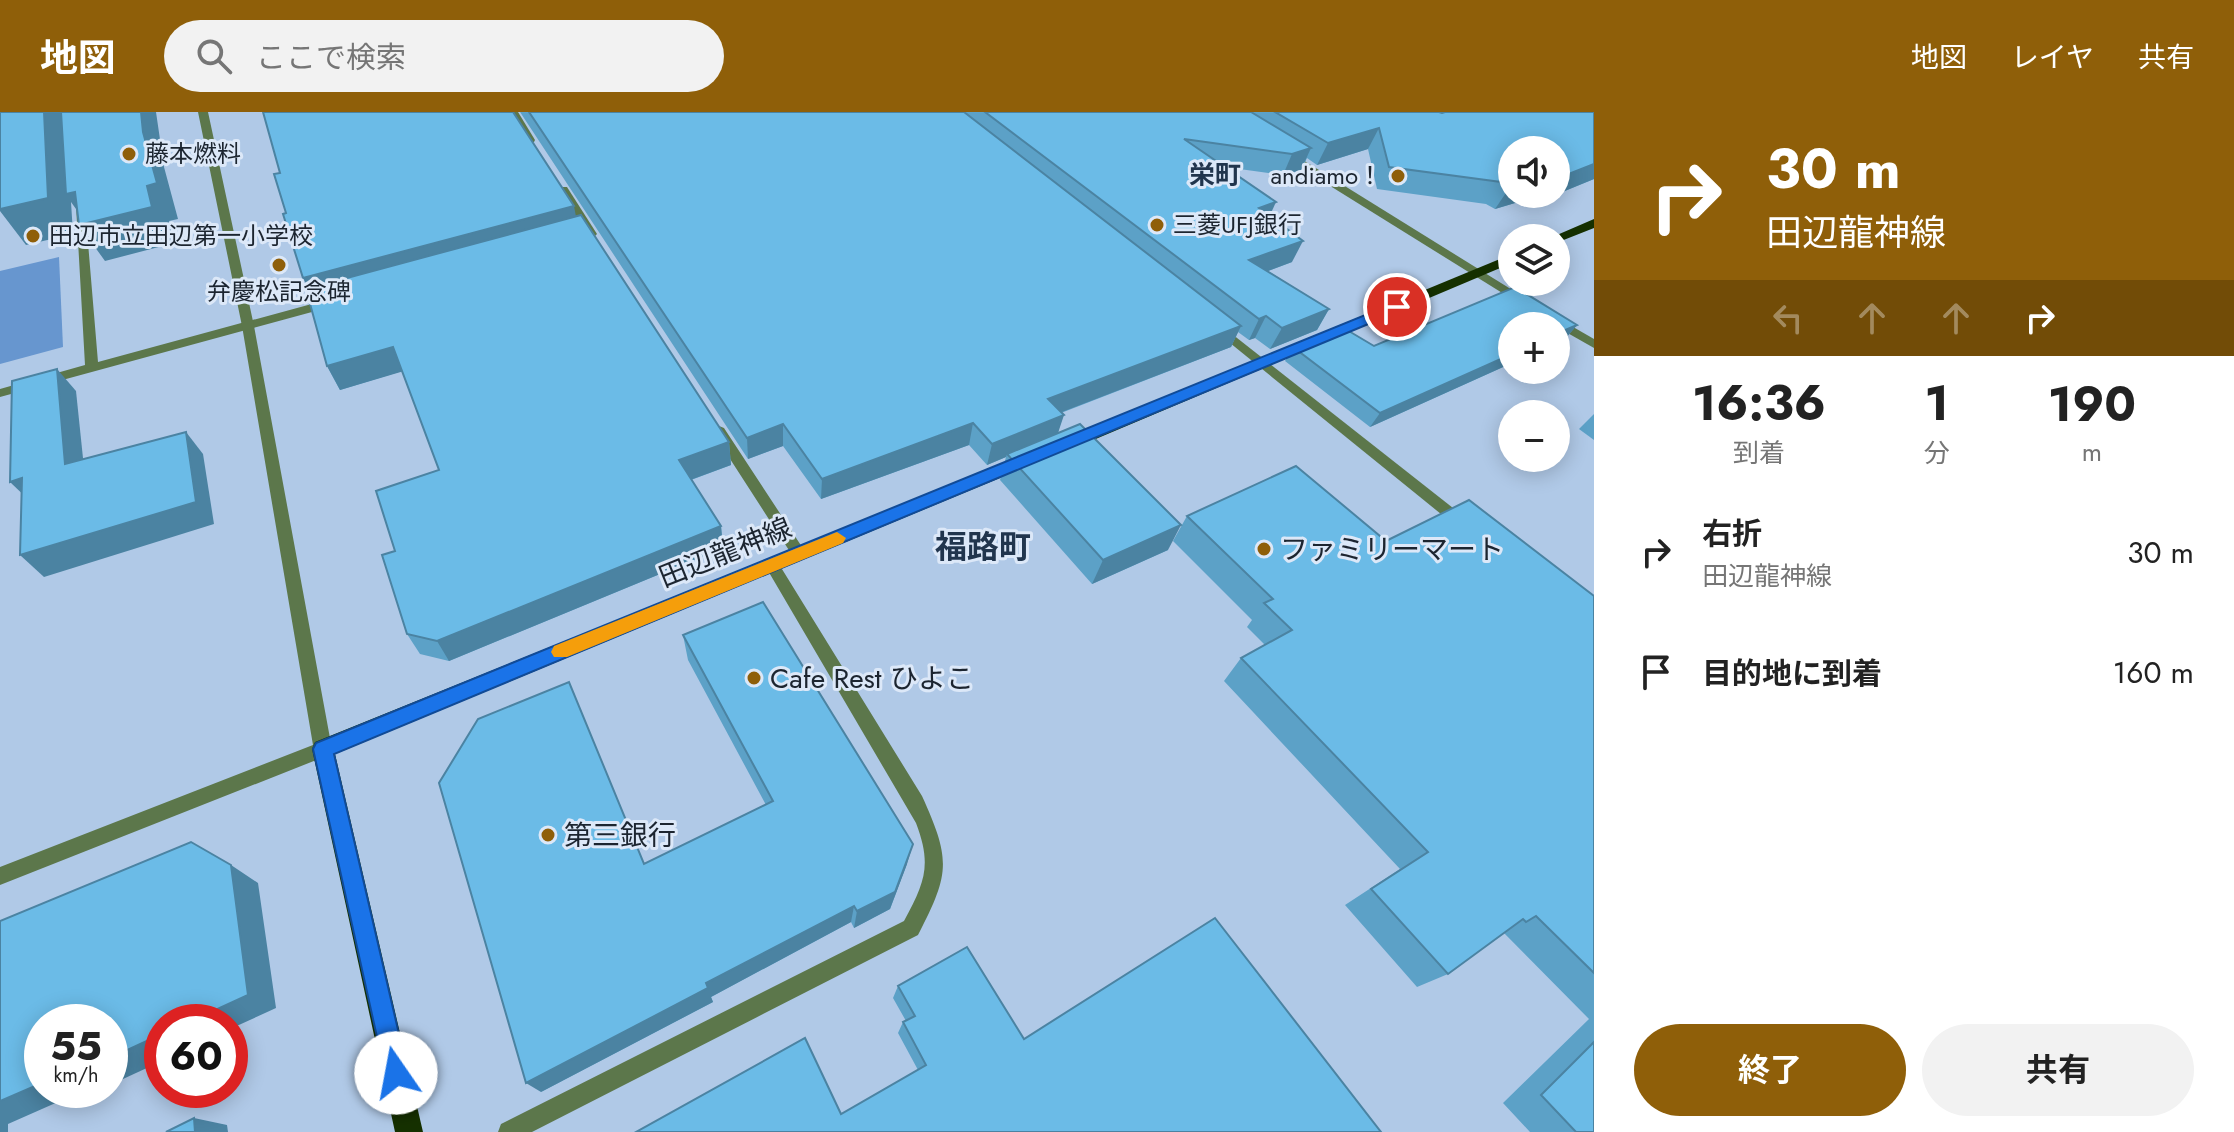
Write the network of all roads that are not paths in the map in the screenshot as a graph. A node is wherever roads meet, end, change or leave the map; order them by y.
1 (203, 112) edge
2 (513, 112) edge
3 (1270, 144) edge
4 (535, 147) edge
5 (558, 183) edge
6 (79, 188) edge
7 (1594, 223) edge
8 (590, 231) junction
9 (1570, 233) edge
10 (575, 235) edge
11 (598, 244) edge
12 (1498, 264) edge
13 (1477, 273) junction
14 (337, 301) edge
15 (1203, 315) edge
16 (248, 326) junction
17 (1594, 344) edge
18 (1264, 363) junction
19 (92, 369) junction
20 (0, 393) edge
21 (715, 425) edge
22 (1472, 531) edge
23 (799, 554) junction
24 (772, 565) junction
25 (323, 749) junction
26 (0, 876) edge
27 (409, 1132) edge
28 (509, 1132) edge

1 - 16 street
2 - 4 street
3 - 13 street
5 - 8 street
6 - 19 street
7 - 9 main road
8 - 10 street
8 - 11 street
12 - 13 main road, 田辺龍神線
13 - 17 street
13 - 18 main road, 田辺龍神線
14 - 16 street
15 - 18 street
16 - 19 street
16 - 25 street
18 - 22 street
18 - 23 main road, 田辺龍神線
19 - 20 street
21 - 23 street
23 - 24 main road, 田辺龍神線
24 - 25 main road, 田辺龍神線
24 - 28 street
25 - 26 street
25 - 27 main road

